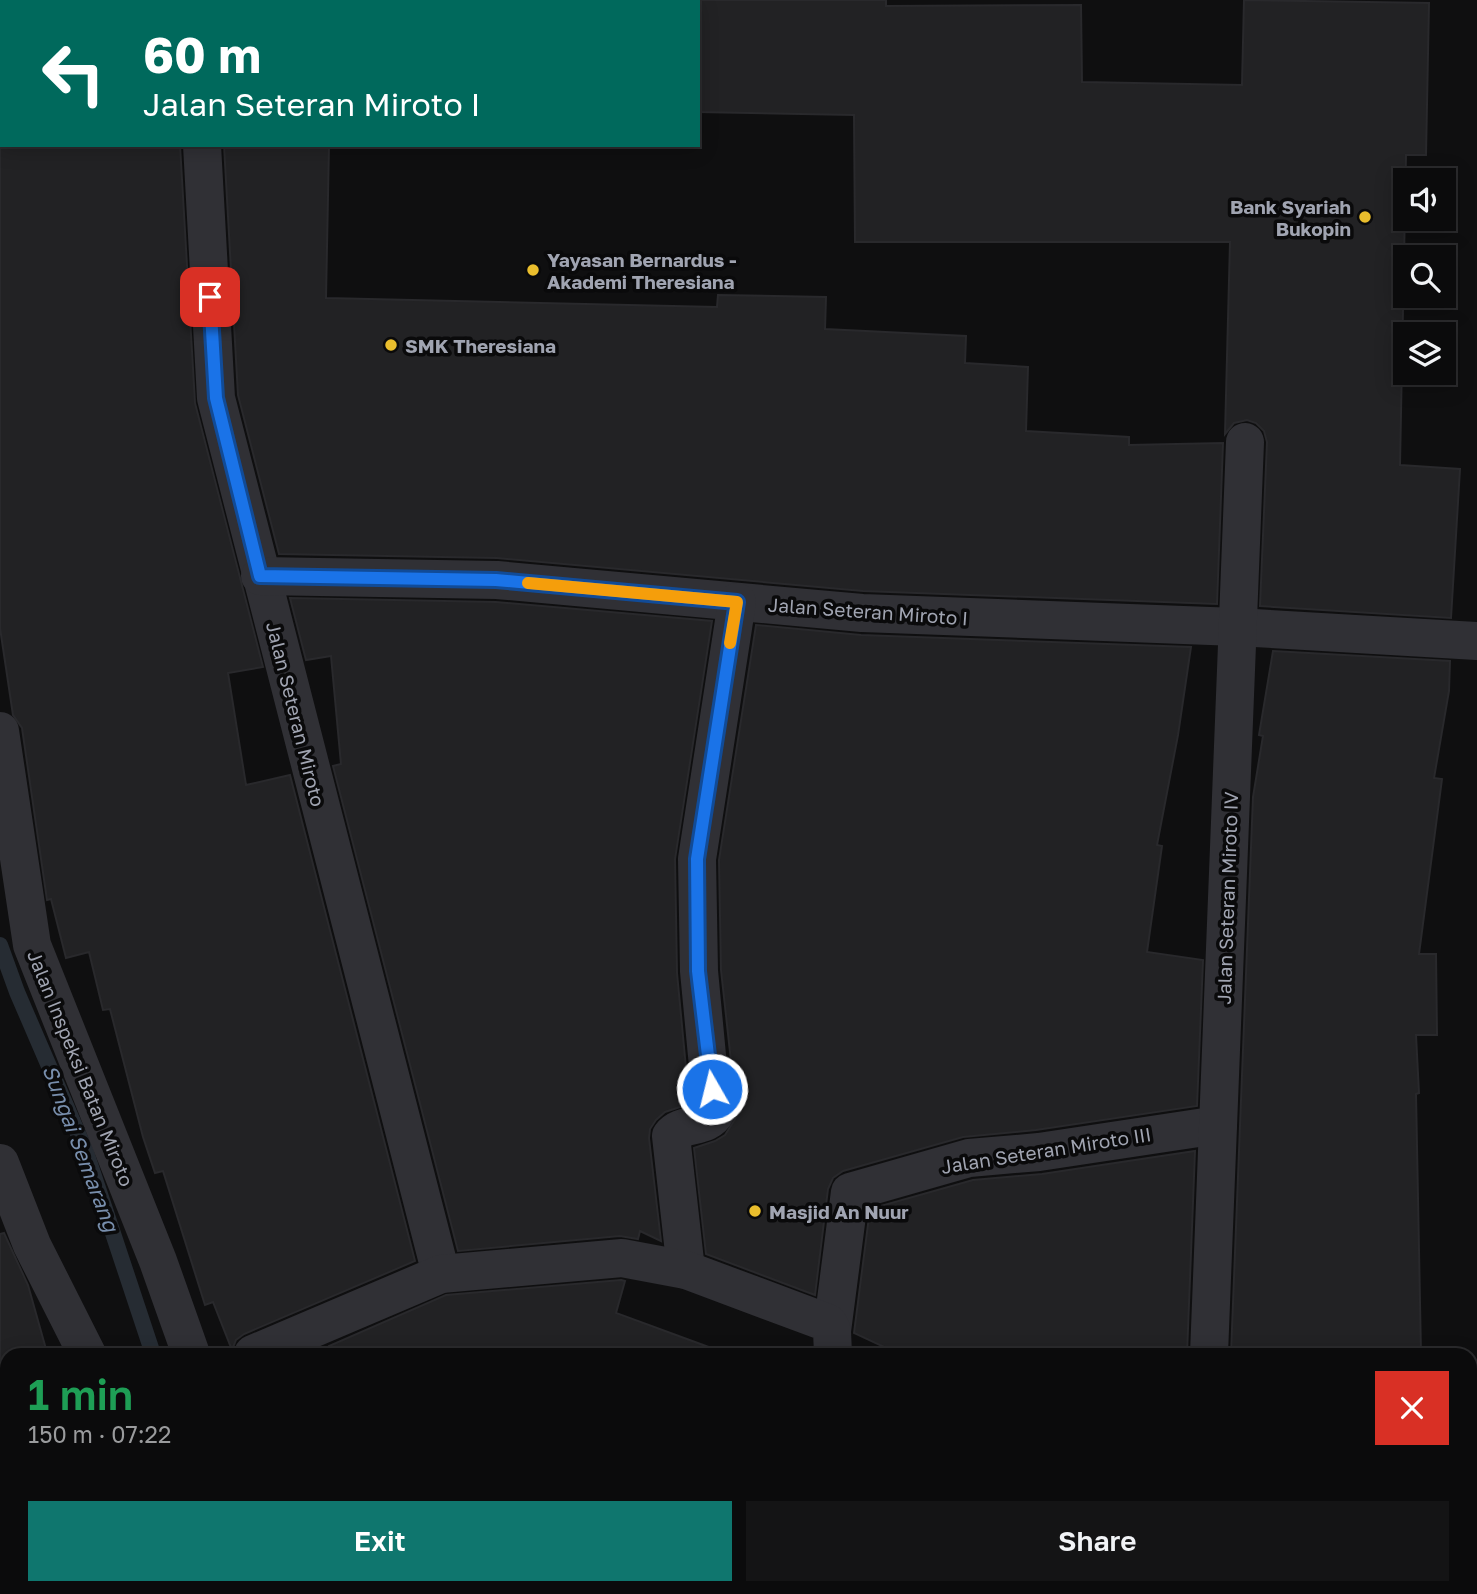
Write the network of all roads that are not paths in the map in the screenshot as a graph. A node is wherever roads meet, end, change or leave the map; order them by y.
1 (202, 147) edge
2 (1245, 442) dead end
3 (260, 576) junction
4 (737, 602) junction
5 (1237, 627) junction
6 (1477, 641) edge
7 (0, 731) edge
8 (1218, 1125) junction
9 (0, 1163) edge
10 (826, 1178) dead end
11 (686, 1270) junction
12 (441, 1274) junction
13 (827, 1335) edge
14 (84, 1348) edge
15 (189, 1348) edge
16 (267, 1348) edge
17 (1209, 1348) edge

1 - 3 street, Jalan Seteran Miroto
2 - 5 street, Jalan Seteran Miroto IV
3 - 4 street, Jalan Seteran Miroto I
3 - 12 street, Jalan Seteran Miroto
4 - 5 street, Jalan Seteran Miroto I
4 - 11 street
5 - 6 street, Jalan Seteran Miroto I
5 - 8 street, Jalan Seteran Miroto IV
7 - 15 street, Jalan Inspeksi Batan Miroto
8 - 13 street, Jalan Seteran Miroto III
8 - 17 street, Jalan Seteran Miroto IV
9 - 14 street
10 - 13 street
11 - 12 street
11 - 13 street
12 - 16 street

